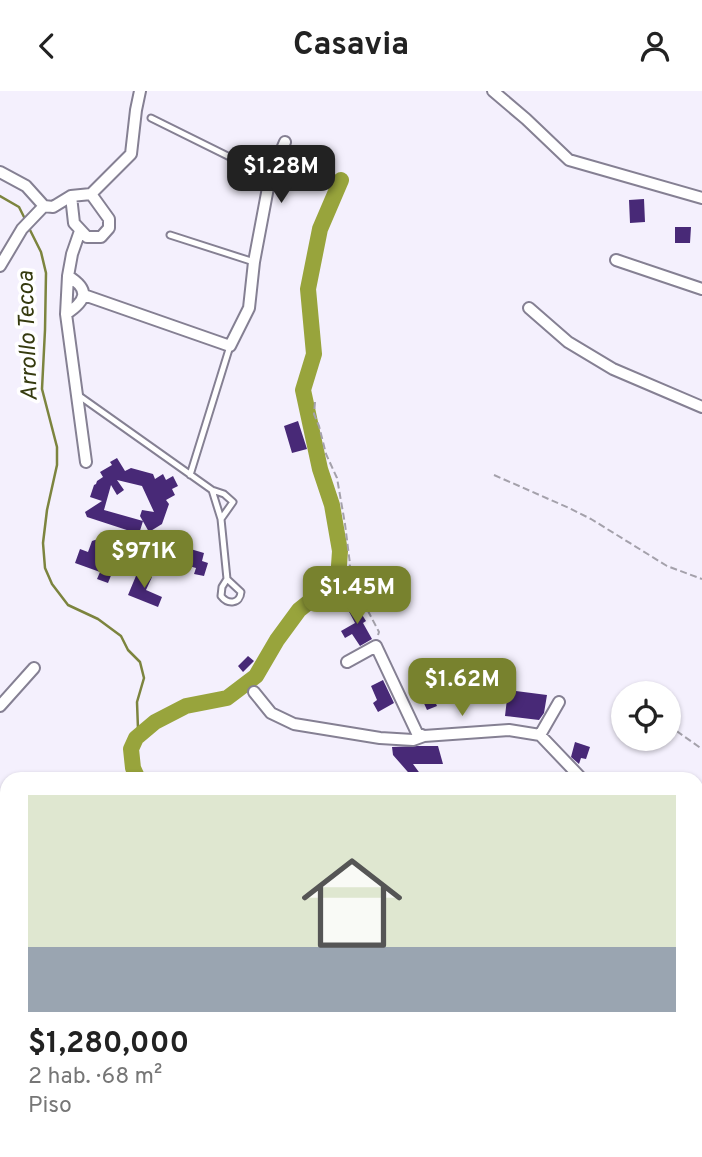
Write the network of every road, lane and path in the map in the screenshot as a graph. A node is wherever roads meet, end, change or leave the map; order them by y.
1 (140, 91) edge
2 (493, 91) edge
3 (151, 118) dead end
4 (285, 142) dead end
5 (2, 172) edge
6 (270, 177) junction
7 (91, 194) junction
8 (71, 196) junction
9 (702, 198) edge
10 (44, 206) junction
11 (80, 231) junction
12 (170, 235) dead end
13 (616, 260) dead end
14 (254, 262) junction
15 (0, 266) edge
16 (68, 276) junction
17 (702, 289) edge
18 (84, 295) junction
19 (529, 308) dead end
20 (66, 314) junction
21 (230, 346) junction
22 (78, 395) junction
23 (316, 402) dead end
24 (702, 407) edge
25 (86, 462) dead end
26 (190, 475) junction
27 (494, 475) dead end
28 (212, 490) junction
29 (221, 519) junction
30 (227, 579) junction
31 (702, 579) edge
32 (376, 646) junction
33 (347, 662) dead end
34 (34, 667) dead end
35 (254, 692) dead end
36 (559, 702) dead end
37 (0, 706) edge
38 (681, 734) edge
39 (540, 735) junction
40 (424, 736) junction
41 (702, 749) edge
42 (575, 772) edge

1 - 7 street
2 - 9 street
3 - 6 lane
4 - 6 street
5 - 10 street
6 - 14 street
7 - 8 street
7 - 11 street
8 - 10 street
8 - 11 street
10 - 15 street
11 - 16 street
12 - 14 lane
13 - 17 street
14 - 21 street
16 - 18 street
16 - 20 street
18 - 20 street
18 - 21 street
19 - 24 street
20 - 22 street
21 - 26 lane
22 - 25 street
22 - 26 lane
23 - 32 path
26 - 28 lane
27 - 31 path
28 - 29 lane
28 - 29 lane
29 - 30 lane
30 - 30 lane
32 - 33 street
32 - 40 street
34 - 37 street
35 - 40 street
36 - 39 street
38 - 41 path
39 - 40 street
39 - 42 street

